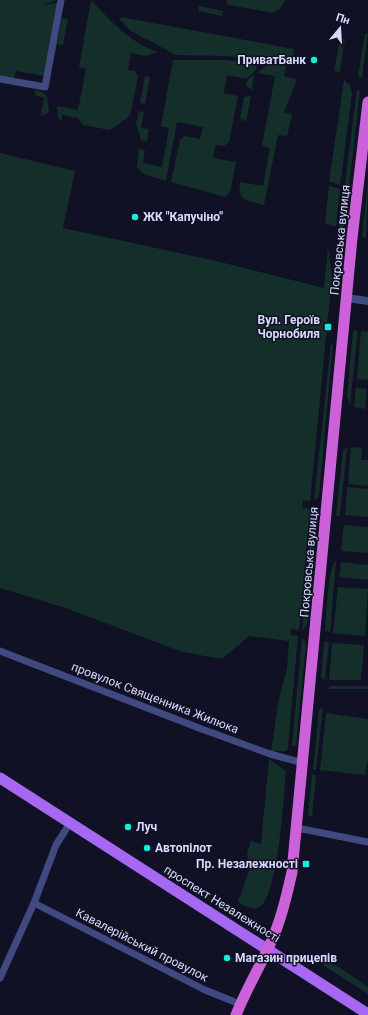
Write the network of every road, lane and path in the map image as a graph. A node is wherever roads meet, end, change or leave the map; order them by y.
1 (61, 0) edge
2 (0, 79) edge
3 (368, 102) edge
4 (347, 298) junction
5 (368, 301) edge
6 (0, 651) edge
7 (303, 763) junction
8 (0, 778) edge
9 (70, 823) junction
10 (297, 828) junction
11 (368, 842) edge
12 (34, 903) junction
13 (268, 949) junction
14 (0, 978) edge
15 (240, 1004) junction
16 (368, 1014) edge
17 (236, 1015) edge

1 - 2 street
3 - 4 highway, Покровська вулиця
4 - 5 street
4 - 7 highway, Покровська вулиця
6 - 7 street, провулок Священника Жилюка
7 - 10 highway, Покровська вулиця
8 - 9 main road, проспект Незалежності
9 - 12 street
9 - 13 main road, проспект Незалежності
10 - 11 street
10 - 13 highway, Покровська вулиця
12 - 14 street
12 - 15 street, Кавалерійський провулок
13 - 15 highway, Покровська вулиця
13 - 16 main road, проспект Незалежності
15 - 17 highway, Покровська вулиця

